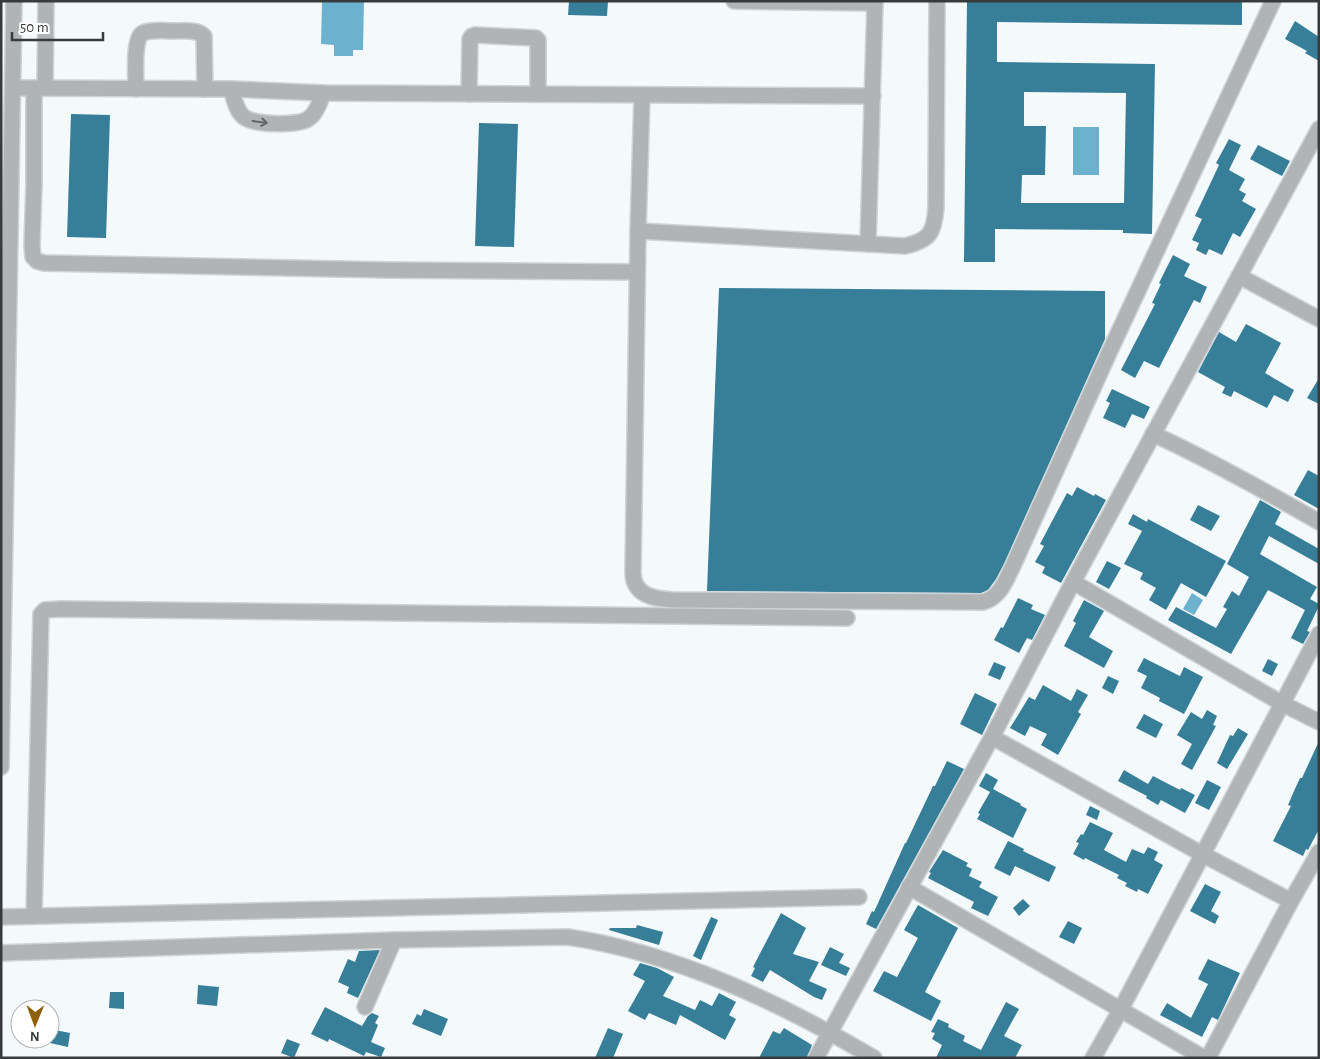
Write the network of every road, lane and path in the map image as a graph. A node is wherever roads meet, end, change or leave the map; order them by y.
1 (14, 1) edge
2 (46, 1) edge
3 (734, 1) edge
4 (937, 1) edge
5 (1273, 1) edge
6 (875, 2) edge
7 (14, 88) junction
8 (40, 88) junction
9 (136, 89) junction
10 (205, 89) junction
11 (230, 89) junction
12 (323, 93) junction
13 (470, 94) junction
14 (538, 94) junction
15 (642, 96) junction
16 (873, 96) junction
17 (1319, 129) edge
18 (638, 231) junction
19 (868, 244) junction
20 (637, 272) junction
21 (1239, 276) junction
22 (1319, 319) edge
23 (1153, 434) junction
24 (1319, 522) edge
25 (1072, 582) junction
26 (847, 618) dead end
27 (1319, 634) edge
28 (1283, 704) junction
29 (1319, 722) edge
30 (992, 737) junction
31 (1, 767) edge
32 (1319, 852) edge
33 (1202, 854) junction
34 (909, 887) junction
35 (859, 897) dead end
36 (1291, 900) junction
37 (34, 916) junction
38 (1, 917) edge
39 (394, 940) junction
40 (1, 953) edge
41 (365, 1008) dead end
42 (1121, 1009) junction
43 (829, 1032) junction
44 (816, 1058) edge
45 (874, 1058) edge
46 (1093, 1058) edge
47 (1204, 1058) edge
48 (1208, 1058) edge

1 - 7 street
2 - 8 street
3 - 6 street
4 - 19 street
5 - 20 street
6 - 16 street
7 - 8 street
7 - 31 street
8 - 9 street
8 - 20 street
9 - 10 street
9 - 10 street
10 - 11 street
11 - 12 street
11 -> 12 street
12 - 13 street
13 - 14 street
13 - 14 street
14 - 15 street
15 - 16 street
15 - 18 street
16 - 19 street
17 - 21 street
18 - 19 street
18 - 20 street
21 - 22 street
21 - 23 street
23 - 24 street
23 - 25 street
25 - 28 street
25 - 30 street
26 - 37 street
27 - 28 street
28 - 29 street
28 - 33 street
30 - 33 street
30 - 34 street
32 - 36 street
33 - 36 street
33 - 42 street
34 - 42 street
34 - 43 street
35 - 37 street
36 - 48 street
37 - 38 street
39 - 40 street
39 - 41 street
39 - 43 street
42 - 46 street
42 - 47 street
43 - 44 street
43 - 45 street

